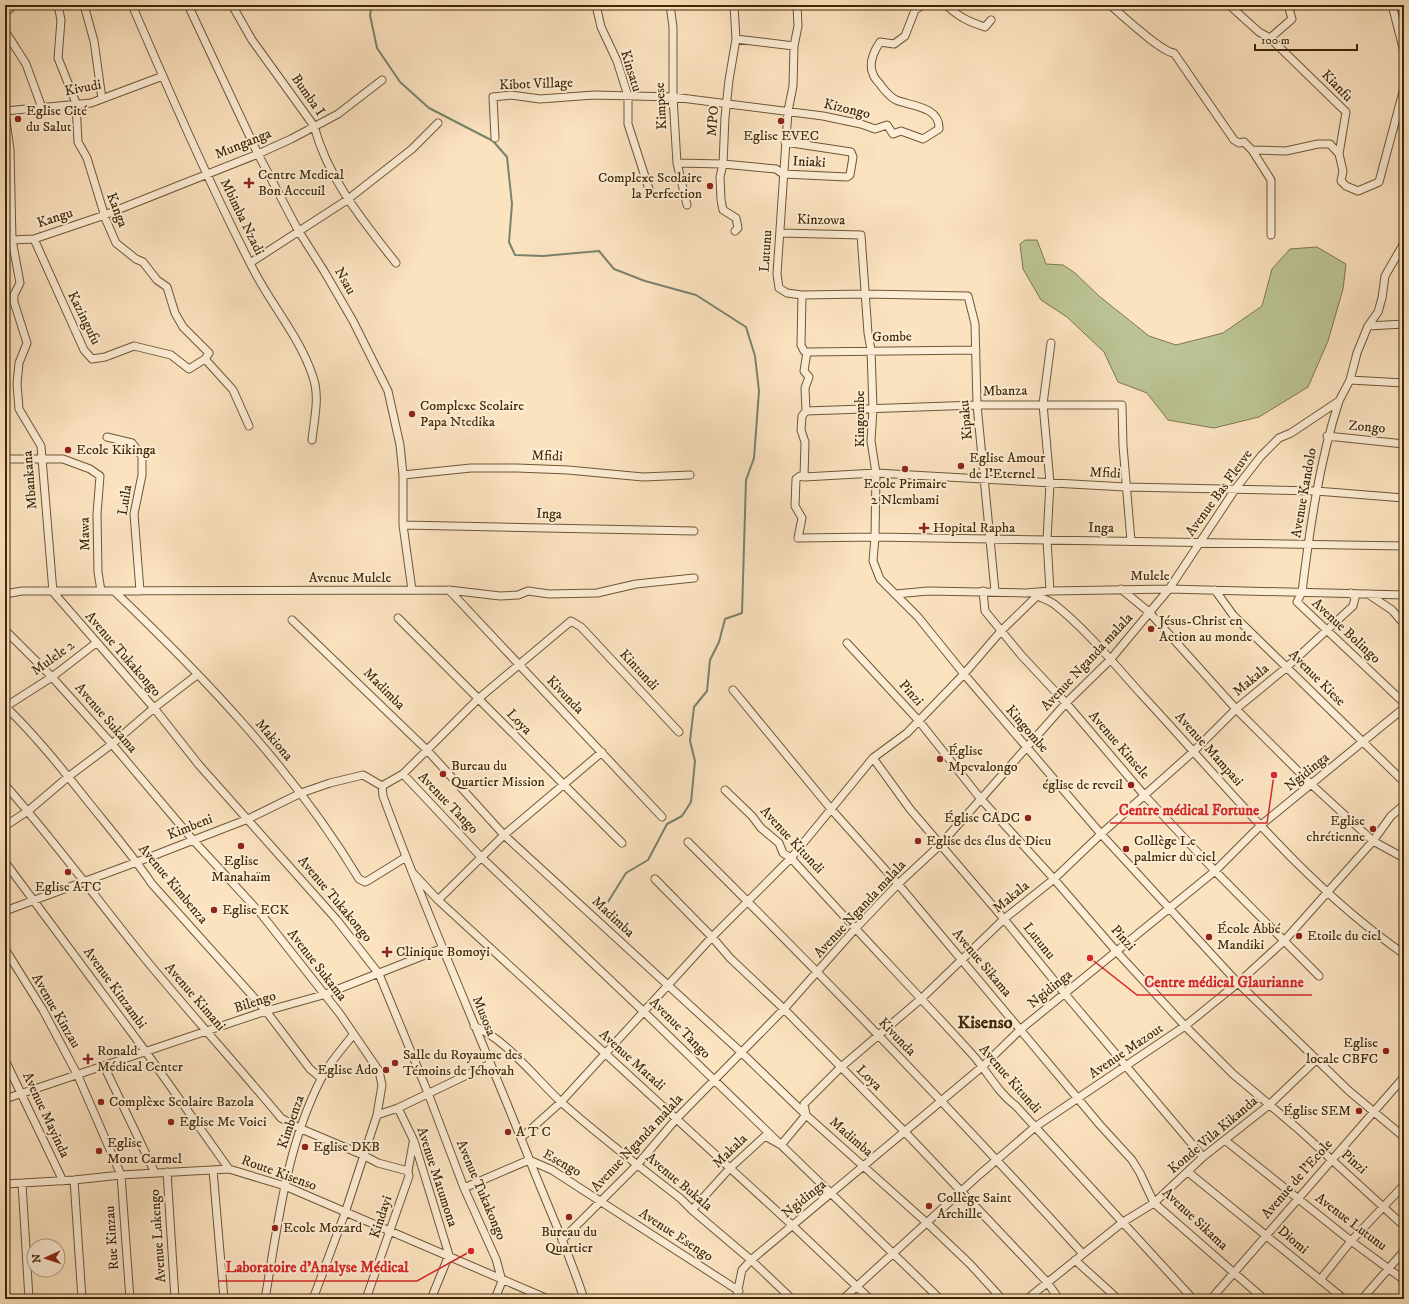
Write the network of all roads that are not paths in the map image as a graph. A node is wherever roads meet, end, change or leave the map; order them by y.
1 (14, 5) edge
2 (58, 5) edge
3 (84, 5) edge
4 (132, 5) edge
5 (188, 5) edge
6 (232, 5) edge
7 (596, 5) edge
8 (670, 5) edge
9 (734, 5) edge
10 (797, 5) edge
11 (923, 5) edge
12 (946, 5) edge
13 (1110, 5) edge
14 (1229, 5) edge
15 (1288, 5) edge
16 (1392, 5) edge
17 (5, 13) edge
18 (991, 20) dead end
19 (5, 31) edge
20 (1270, 38) junction
21 (736, 39) junction
22 (794, 46) junction
23 (1404, 52) edge
24 (163, 76) junction
25 (382, 80) dead end
26 (1404, 88) edge
27 (628, 96) junction
28 (673, 97) junction
29 (102, 99) junction
30 (76, 103) junction
31 (728, 103) junction
32 (42, 108) junction
33 (788, 111) junction
34 (5, 112) edge
35 (438, 124) dead end
36 (314, 126) junction
37 (495, 138) dead end
38 (785, 142) junction
39 (1252, 150) junction
40 (258, 154) junction
41 (1339, 154) junction
42 (677, 162) junction
43 (723, 164) junction
44 (206, 173) junction
45 (783, 174) junction
46 (650, 192) dead end
47 (347, 200) junction
48 (687, 205) dead end
49 (104, 216) junction
50 (298, 230) junction
51 (735, 231) dead end
52 (780, 233) junction
53 (861, 235) joint
54 (1271, 235) dead end
55 (34, 239) junction
56 (9, 241) edge
57 (1404, 243) edge
58 (1400, 258) edge
59 (250, 263) junction
60 (396, 263) dead end
61 (865, 294) junction
62 (802, 295) junction
63 (968, 296) joint
64 (1404, 324) edge
65 (1368, 326) junction
66 (1051, 343) dead end
67 (871, 350) junction
68 (976, 350) junction
69 (807, 352) junction
70 (205, 359) junction
71 (1350, 380) junction
72 (1404, 383) edge
73 (1339, 401) junction
74 (1043, 404) junction
75 (977, 405) junction
76 (873, 408) junction
77 (806, 411) junction
78 (249, 426) dead end
79 (1327, 436) junction
80 (106, 437) dead end
81 (312, 440) dead end
82 (1404, 444) edge
83 (5, 458) edge
84 (42, 459) junction
85 (876, 473) junction
86 (404, 475) junction
87 (690, 475) dead end
88 (804, 477) junction
89 (985, 480) junction
90 (1050, 483) junction
91 (1125, 487) junction
92 (1236, 488) junction
93 (1316, 491) junction
94 (1404, 498) edge
95 (403, 525) junction
96 (694, 531) dead end
97 (875, 537) junction
98 (990, 540) junction
99 (1047, 540) junction
100 (1130, 541) junction
101 (1199, 542) junction
102 (1308, 544) junction
103 (1404, 546) edge
104 (694, 578) dead end
105 (1121, 589) junction
106 (1169, 589) junction
107 (412, 590) junction
108 (449, 590) junction
109 (1050, 590) junction
110 (1215, 590) junction
111 (102, 591) junction
112 (114, 591) junction
113 (140, 591) junction
114 (983, 591) junction
115 (995, 591) junction
116 (52, 592) junction
117 (1302, 592) junction
118 (1351, 593) junction
119 (5, 594) edge
120 (896, 594) junction
121 (1035, 594) junction
122 (1368, 594) junction
123 (1404, 595) edge
124 (1149, 612) junction
125 (398, 618) dead end
126 (292, 620) dead end
127 (1404, 624) edge
128 (5, 630) edge
129 (1326, 630) junction
130 (1001, 631) junction
131 (96, 643) junction
132 (847, 643) dead end
133 (1110, 660) junction
134 (517, 664) junction
135 (1287, 667) junction
136 (964, 674) junction
137 (197, 675) junction
138 (52, 677) junction
139 (733, 690) dead end
140 (478, 699) junction
141 (1066, 703) junction
142 (1404, 704) edge
143 (5, 707) edge
144 (154, 708) junction
145 (1404, 708) edge
146 (1236, 709) junction
147 (919, 721) junction
148 (679, 732) dead end
149 (1363, 743) junction
150 (112, 744) junction
151 (1026, 748) junction
152 (427, 750) junction
153 (1194, 751) junction
154 (602, 752) junction
155 (872, 758) junction
156 (402, 774) junction
157 (68, 777) junction
158 (1404, 782) edge
159 (564, 784) junction
160 (5, 785) edge
161 (1312, 785) junction
162 (382, 786) junction
163 (725, 790) dead end
164 (301, 793) junction
165 (1145, 796) junction
166 (980, 798) junction
167 (1404, 805) edge
168 (831, 809) junction
169 (28, 811) junction
170 (662, 817) dead end
171 (248, 819) junction
172 (5, 826) edge
173 (1261, 826) junction
174 (1101, 834) junction
175 (504, 835) junction
176 (193, 840) junction
177 (1374, 841) junction
178 (688, 842) dead end
179 (622, 843) dead end
180 (940, 845) junction
181 (406, 857) junction
182 (481, 857) junction
183 (791, 858) junction
184 (1404, 858) edge
185 (5, 862) edge
186 (137, 862) junction
187 (1215, 871) junction
188 (412, 872) junction
189 (1054, 879) junction
190 (655, 880) dead end
191 (83, 882) junction
192 (898, 884) junction
193 (1326, 892) junction
194 (34, 899) junction
195 (438, 900) junction
196 (748, 902) junction
197 (1169, 907) junction
198 (5, 911) edge
199 (1004, 919) junction
200 (855, 929) junction
201 (712, 937) junction
202 (1284, 940) junction
203 (443, 948) junction
204 (5, 949) edge
205 (1116, 951) junction
206 (1404, 954) edge
207 (962, 961) junction
208 (818, 972) junction
209 (379, 974) junction
210 (1320, 976) dead end
211 (1238, 983) junction
212 (668, 987) junction
213 (1065, 994) junction
214 (323, 995) junction
215 (922, 998) junction
216 (784, 1009) junction
217 (266, 1011) junction
218 (644, 1012) junction
219 (474, 1026) junction
220 (1185, 1026) junction
221 (1021, 1029) junction
222 (208, 1031) junction
223 (353, 1035) junction
224 (878, 1036) junction
225 (146, 1052) junction
226 (742, 1052) junction
227 (605, 1054) junction
228 (1317, 1059) junction
229 (5, 1060) edge
230 (490, 1064) junction
231 (104, 1066) junction
232 (983, 1066) junction
233 (1126, 1066) junction
234 (840, 1068) junction
235 (78, 1076) junction
236 (1404, 1077) edge
237 (321, 1078) junction
238 (715, 1081) junction
239 (22, 1093) junction
240 (428, 1093) junction
241 (1078, 1098) junction
242 (5, 1099) edge
243 (941, 1101) junction
244 (561, 1102) junction
245 (1269, 1105) junction
246 (398, 1108) junction
247 (1376, 1111) junction
248 (376, 1115) junction
249 (806, 1116) junction
250 (677, 1118) junction
251 (1034, 1127) junction
252 (299, 1128) junction
253 (904, 1130) junction
254 (1404, 1137) edge
255 (521, 1138) junction
256 (1226, 1140) junction
257 (414, 1142) junction
258 (781, 1145) junction
259 (363, 1155) junction
260 (1203, 1157) junction
261 (529, 1160) junction
262 (997, 1160) junction
263 (1331, 1160) junction
264 (863, 1164) junction
265 (637, 1165) junction
266 (730, 1168) junction
267 (229, 1169) junction
268 (213, 1170) junction
269 (408, 1171) junction
270 (167, 1172) junction
271 (1188, 1172) junction
272 (155, 1173) junction
273 (121, 1175) junction
274 (63, 1180) junction
275 (74, 1180) junction
276 (22, 1183) junction
277 (5, 1184) edge
278 (1404, 1185) edge
279 (285, 1186) junction
280 (464, 1188) junction
281 (961, 1191) junction
282 (832, 1193) junction
283 (1298, 1198) junction
284 (600, 1202) junction
285 (1154, 1203) junction
286 (1383, 1206) junction
287 (692, 1210) junction
288 (345, 1213) junction
289 (1123, 1222) junction
290 (927, 1223) junction
291 (792, 1225) junction
292 (1404, 1226) edge
293 (390, 1232) junction
294 (1266, 1235) junction
295 (562, 1240) junction
296 (1351, 1241) junction
297 (1404, 1251) edge
298 (893, 1254) junction
299 (1083, 1254) junction
300 (449, 1255) junction
301 (751, 1260) junction
302 (1075, 1260) junction
303 (1390, 1268) junction
304 (1234, 1272) junction
305 (1320, 1280) junction
306 (1404, 1280) edge
307 (502, 1281) junction
308 (1047, 1282) junction
309 (855, 1286) junction
310 (739, 1291) junction
311 (29, 1299) edge
312 (82, 1299) edge
313 (130, 1299) edge
314 (175, 1299) edge
315 (224, 1299) edge
316 (265, 1299) edge
317 (313, 1299) edge
318 (366, 1299) edge
319 (431, 1299) edge
320 (495, 1299) edge
321 (548, 1299) edge
322 (584, 1299) edge
323 (736, 1299) edge
324 (792, 1299) edge
325 (843, 1299) edge
326 (870, 1299) edge
327 (940, 1299) edge
328 (1002, 1299) edge
329 (1027, 1299) edge
330 (1059, 1299) edge
331 (1118, 1299) edge
332 (1193, 1299) edge
333 (1211, 1299) edge
334 (1264, 1299) edge
335 (1344, 1299) edge
336 (1362, 1299) edge

1 - 17 street
2 - 30 street, Kanga
3 - 29 street
4 - 24 street, Mbimba Nzadi
5 - 40 street, Nsau
6 - 36 street, Bumba I
7 - 27 street, Kinsatu
8 - 28 street, Kimpese
9 - 21 street, MPO
10 - 22 street, Lutunu
11 - 33 street, Kizongo
12 - 18 street
13 - 39 street
14 - 20 street, Kianfu
15 - 20 street
16 - 23 street
19 - 32 street
20 - 41 street, Kianfu
21 - 22 street
21 - 31 street, MPO
22 - 33 street, Lutunu
24 - 29 street, Kivudi
24 - 44 street, Mbimba Nzadi
25 - 36 street, Munganga
26 - 41 street
27 - 28 street
27 - 37 street, Kibot Village
27 - 46 street, Kinsatu
28 - 31 street
28 - 42 street, Kimpese
29 - 30 street, Kivudi
30 - 32 street, Kivudi
30 - 49 street, Kanga
31 - 33 street
31 - 43 street, MPO
32 - 34 street, Kivudi
33 - 38 street, Lutunu
34 - 56 street, Mbankana
35 - 47 street
36 - 40 street, Munganga
36 - 47 street, Bumba I
38 - 45 street, Lutunu
38 - 45 street, Iniaki
39 - 41 street
39 - 54 street
40 - 44 street, Munganga
40 - 50 street, Nsau
42 - 43 street, Iniaki
42 - 48 street, Kimpese
43 - 45 street, Iniaki
43 - 51 street, MPO
44 - 49 street, Munganga
44 - 59 street, Mbimba Nzadi
45 - 52 street, Lutunu
47 - 50 street
47 - 60 street, Bumba I
49 - 55 street, Kangu
49 - 70 street, Kanga
50 - 59 street
50 - 86 street, Nsau
52 - 53 street, Kinzowa
52 - 62 street, Lutunu
53 - 61 street, Kingombe
55 - 56 street, Kangu
55 - 70 street, Kazingufu
56 - 84 street, Mbankana
57 - 58 street, Avenue Bas Fleuve
58 - 65 street, Avenue Bas Fleuve
59 - 81 street, Mbimba Nzadi
61 - 62 street, Lutunu
61 - 63 street, Lutunu
61 - 67 street, Kingombe
62 - 69 street
63 - 68 street, Kipaku
64 - 65 street
65 - 71 street, Avenue Bas Fleuve
66 - 74 street
67 - 68 street, Gombe
67 - 69 street, Gombe
67 - 76 street, Kingombe
68 - 75 street, Kipaku
69 - 77 street
70 - 78 street, Kanga
71 - 72 street
71 - 73 street, Avenue Bas Fleuve
73 - 79 street, Avenue Kandolo
73 - 92 street, Avenue Bas Fleuve
74 - 75 street, Mbanza
74 - 90 street
74 - 91 street, Mbanza
75 - 76 street, Mbanza
75 - 89 street, Kipaku
76 - 77 street, Mbanza
76 - 85 street, Kingombe
77 - 88 street
79 - 82 street, Zongo
79 - 93 street, Avenue Kandolo
80 - 113 street, Luila
83 - 84 street
84 - 111 street, Mawa
84 - 116 street, Mbankana
85 - 88 street, Mfidi
85 - 89 street, Mfidi
85 - 97 street, Kingombe
86 - 87 street, Mfidi
86 - 95 street, Nsau
88 - 97 street, Inga
89 - 90 street, Mfidi
89 - 98 street, Kipaku
90 - 91 street, Mfidi
90 - 99 street
91 - 92 street, Mfidi
91 - 100 street
92 - 93 street, Mfidi
92 - 101 street, Avenue Bas Fleuve
93 - 94 street, Mfidi
93 - 102 street, Avenue Kandolo
95 - 96 street, Inga
95 - 107 street, Nsau
97 - 98 street, Inga
97 - 120 street, Kingombe
98 - 99 street, Inga
98 - 115 street, Kipaku
99 - 100 street, Inga
99 - 109 street
100 - 101 street, Inga
101 - 102 street, Inga
101 - 106 street, Avenue Bas Fleuve
102 - 103 street, Inga
102 - 117 street, Avenue Kandolo
104 - 108 street, Avenue Mulele
105 - 106 street, Mulele
105 - 109 street, Mulele
105 - 124 street
106 - 110 street, Mulele
106 - 124 street, Avenue Nganda malala
107 - 108 street, Avenue Mulele
107 - 113 street, Avenue Mulele
108 - 134 street, Kivunda
109 - 121 street, Mulele
110 - 117 street, Mulele
110 - 135 street, Avenue Kiese
111 - 112 street, Avenue Mulele
111 - 116 street, Avenue Mulele
112 - 113 street, Avenue Mulele
112 - 137 street, Makiona
114 - 115 street, Mulele
114 - 120 street, Mulele
114 - 130 street, Avenue Kinsele
115 - 121 street, Mulele
116 - 119 street, Avenue Mulele
116 - 131 street, Avenue Tukakongo
117 - 118 street, Mulele
117 - 129 street, Avenue Bolingo
118 - 122 street, Mulele
118 - 129 street, Makala
120 - 136 street, Kingombe
121 - 130 street
121 - 133 street, Avenue Mampasi
122 - 123 street, Mulele
122 - 127 street
124 - 133 street, Avenue Nganda malala
124 - 146 street
125 - 140 street, Loya
126 - 152 street, Madimba
128 - 138 street, Avenue Sukama
129 - 135 street, Makala
129 - 142 street, Avenue Bolingo
130 - 136 street
130 - 141 street, Avenue Kinsele
131 - 138 street, Mulele 2
131 - 144 street, Avenue Tukakongo
132 - 147 street, Pinzi
133 - 141 street, Avenue Nganda malala
133 - 153 street, Avenue Mampasi
134 - 140 street
134 - 148 street, Kintundi
134 - 154 street, Kivunda
135 - 146 street, Makala
135 - 149 street, Avenue Kiese
136 - 147 street
136 - 151 street, Kingombe
137 - 144 street
137 - 164 street, Makiona
138 - 143 street, Mulele 2
138 - 150 street, Avenue Sukama
139 - 168 street, Avenue Sikama
140 - 152 street
140 - 159 street, Loya
141 - 151 street, Avenue Nganda malala
141 - 165 street, Avenue Kinsele
143 - 157 street, Avenue Kimbenza
144 - 150 street
144 - 171 street, Avenue Tukakongo
145 - 149 street, Ngidinga
146 - 153 street, Makala
146 - 161 street
147 - 155 street
147 - 166 street, Pinzi
149 - 158 street, Avenue Kiese
149 - 161 street, Ngidinga
150 - 157 street
150 - 176 street, Avenue Sukama
151 - 166 street, Avenue Nganda malala
151 - 174 street, Kingombe
152 - 156 street
152 - 175 street, Madimba
153 - 165 street, Makala
153 - 173 street, Avenue Mampasi
154 - 159 street
154 - 170 street, Kivunda
155 - 168 street
155 - 180 street, Lutunu
156 - 162 street
156 - 182 street, Avenue Tango
157 - 169 street
157 - 186 street, Avenue Kimbenza
159 - 175 street
159 - 179 street, Loya
160 - 169 street, Avenue Kimani
161 - 173 street, Ngidinga
161 - 177 street
162 - 164 street, Kimbeni
162 - 181 street, Musosa
163 - 183 street, Avenue Kitundi
164 - 171 street, Kimbeni
164 - 181 street, Makiona
165 - 174 street, Makala
165 - 187 street, Avenue Kinsele
166 - 180 street, Avenue Nganda malala
166 - 189 street, Pinzi
167 - 177 street, Avenue Mazout
168 - 183 street
168 - 192 street, Avenue Sikama
169 - 172 street
169 - 191 street, Avenue Kimani
171 - 176 street, Kimbeni
171 - 209 street, Avenue Tukakongo
173 - 187 street, Ngidinga
173 - 193 street, Avenue Mampasi
174 - 189 street, Makala
174 - 197 street, Kingombe
175 - 182 street
175 - 212 street, Madimba
176 - 186 street, Kimbeni
176 - 214 street, Avenue Sukama
177 - 184 street
177 - 193 street, Avenue Mazout
178 - 196 street, Kivunda
180 - 192 street, Avenue Nganda malala
180 - 199 street, Lutunu
181 - 188 street, Musosa
182 - 195 street
182 - 218 street, Avenue Tango
183 - 196 street
183 - 200 street, Avenue Kitundi
185 - 194 street, Avenue Kinzambi
186 - 191 street, Kimbeni
186 - 217 street, Avenue Kimbenza
187 - 197 street, Ngidinga
187 - 202 street, Avenue Kinsele
188 - 195 street, Avenue Matadi
188 - 203 street, Musosa
189 - 199 street, Makala
189 - 205 street, Pinzi
190 - 201 street, Loya
191 - 194 street, Kimbeni
191 - 222 street, Avenue Kimani
192 - 200 street, Avenue Nganda malala
192 - 207 street, Avenue Sikama
193 - 202 street, Avenue Mazout
193 - 206 street, Avenue Mampasi
194 - 198 street, Kimbeni
194 - 225 street, Avenue Kinzambi
195 - 227 street, Avenue Matadi
196 - 201 street
196 - 208 street, Kivunda
197 - 205 street, Ngidinga
197 - 211 street, Kingombe
199 - 207 street, Makala
199 - 213 street, Lutunu
200 - 208 street, Avenue Nganda malala
200 - 215 street, Avenue Kitundi
201 - 212 street
201 - 216 street, Loya
202 - 210 street, Avenue Kinsele
202 - 211 street, Avenue Mazout
203 - 209 street, Bilengo
203 - 219 street, Musosa
204 - 235 street, Avenue Kinzau
205 - 213 street, Ngidinga
205 - 220 street, Pinzi
207 - 215 street, Makala
207 - 221 street, Avenue Sikama
208 - 216 street, Avenue Nganda malala
208 - 224 street, Kivunda
209 - 214 street, Bilengo
209 - 240 street, Avenue Tukakongo
211 - 220 street, Avenue Mazout
211 - 228 street, Kingombe
212 - 218 street
212 - 226 street, Madimba
213 - 221 street, Ngidinga
213 - 233 street, Lutunu
214 - 217 street, Bilengo
214 - 223 street, Avenue Sukama
215 - 224 street, Makala
215 - 232 street, Avenue Kitundi
216 - 226 street, Avenue Nganda malala
216 - 234 street, Loya
217 - 222 street, Bilengo
217 - 237 street, Avenue Kimbenza
218 - 227 street
218 - 238 street, Avenue Tango
219 - 230 street, Musosa
219 - 244 street, Avenue Bukala
220 - 233 street, Avenue Mazout
220 - 245 street, Pinzi
221 - 232 street, Ngidinga
221 - 241 street, Avenue Sikama
222 - 225 street, Bilengo
222 - 252 street, Avenue Kimani
223 - 237 street, Kimbenza
223 - 248 street, Avenue Sukama
224 - 234 street, Makala
224 - 243 street, Kivunda
225 - 231 street, Bilengo
225 - 267 street, Avenue Kinzambi
226 - 238 street, Avenue Nganda malala
226 - 249 street, Madimba
227 - 244 street
227 - 250 street, Avenue Matadi
228 - 245 street, Konde Vila Kikanda
228 - 247 street, Kingombe
229 - 239 street, Avenue Mayinda
230 - 240 street
230 - 255 street, Musosa
231 - 235 street, Bilengo
231 - 272 street
232 - 243 street, Ngidinga
232 - 251 street, Avenue Kitundi
233 - 241 street, Avenue Mazout
233 - 260 street, Lutunu
234 - 249 street, Makala
234 - 253 street, Loya
235 - 239 street, Bilengo
235 - 273 street, Avenue Kinzau
236 - 247 street, Avenue de l'Ecole
237 - 252 street, Kimbenza
238 - 250 street, Avenue Nganda malala
238 - 258 street, Avenue Tango
239 - 242 street, Bilengo
239 - 274 street, Avenue Mayinda
240 - 246 street
240 - 280 street, Avenue Tukakongo
241 - 251 street, Avenue Mazout
241 - 285 street, Avenue Sikama
243 - 253 street, Ngidinga
243 - 262 street, Kivunda
244 - 255 street
244 - 265 street, Avenue Bukala
245 - 256 street, Konde Vila Kikanda
245 - 263 street, Pinzi
246 - 248 street
246 - 257 street, Avenue Matumona
247 - 254 street, Kingombe
247 - 263 street, Avenue de l'Ecole
248 - 259 street, Avenue Sukama
249 - 258 street, Makala
249 - 264 street, Madimba
250 - 265 street, Avenue Nganda malala
250 - 266 street, Avenue Matadi
251 - 262 street, Avenue Mazout
251 - 289 street, Avenue Kitundi
252 - 259 street, Avenue Kimani
252 - 279 street, Kimbenza
253 - 264 street, Ngidinga
253 - 281 street, Loya
255 - 261 street, Musosa
256 - 260 street, Konde Vila Kikanda
256 - 283 street, Avenue Lutunu
257 - 269 street, Kindayi
257 - 300 street, Avenue Matumona
258 - 266 street, Makala
258 - 282 street, Avenue Tango
259 - 269 street, Avenue Kimani
259 - 288 street, Avenue Sukama
260 - 271 street, Konde Vila Kikanda
261 - 280 street, Esengo
261 - 284 street, Esengo
261 - 295 street, Musosa
262 - 281 street, Avenue Mazout
262 - 299 street, Kivunda
263 - 283 street, Avenue de l'Ecole
263 - 286 street, Pinzi
264 - 282 street, Ngidinga
264 - 290 street, Madimba
265 - 284 street, Avenue Nganda malala
265 - 287 street, Avenue Bukala
266 - 287 street, Makala
266 - 291 street, Avenue Matadi
267 - 268 street, Route Kisenso
267 - 279 street, Route Kisenso
268 - 270 street, Route Kisenso
268 - 315 street
269 - 293 street, Kindayi
270 - 272 street, Route Kisenso
270 - 314 street, Avenue Lukengo
271 - 285 street, Konde Vila Kikanda
271 - 294 street, Diomi
272 - 273 street, Route Kisenso
273 - 275 street, Route Kisenso
273 - 313 street, Rue Kinzau
274 - 275 street, Route Kisenso
274 - 276 street, Route Kisenso
275 - 312 street
276 - 277 street, Route Kisenso
276 - 311 street
278 - 286 street
279 - 288 street, Route Kisenso
279 - 316 street, Kimbenza
280 - 307 street, Avenue Tukakongo
281 - 290 street, Avenue Mazout
281 - 308 street, Loya
282 - 291 street, Ngidinga
282 - 298 street, Avenue Tango
283 - 294 street, Avenue de l'Ecole
283 - 296 street, Avenue Lutunu
284 - 295 street, Avenue Nganda malala
284 - 310 street, Avenue Esengo
285 - 289 street, Konde Vila Kikanda
285 - 304 street, Avenue Sikama
286 - 292 street, Pinzi
286 - 296 street
287 - 301 street, Avenue Bukala
288 - 293 street, Route Kisenso
288 - 317 street, Avenue Sukama
289 - 299 street, Konde Vila Kikanda
289 - 332 street, Avenue Kitundi
290 - 298 street, Avenue Mazout
290 - 328 street, Madimba
291 - 301 street, Ngidinga
291 - 309 street, Avenue Matadi
293 - 300 street, Route Kisenso
293 - 318 street, Kindayi
294 - 304 street, Avenue de l'Ecole
294 - 305 street, Diomi
295 - 322 street, Musosa
296 - 303 street, Avenue Lutunu
296 - 305 street
297 - 303 street
298 - 309 street, Avenue Mazout
298 - 327 street, Avenue Tango
299 - 302 street, Konde Vila Kikanda
300 - 307 street, Route Kisenso
300 - 319 street
301 - 310 street, Ngidinga
301 - 324 street, Avenue Bukala
302 - 308 street, Konde Vila Kikanda
302 - 331 street
303 - 306 street, Avenue Lutunu
303 - 336 street
304 - 333 street, Avenue de l'Ecole
304 - 334 street, Avenue Sikama
305 - 335 street, Diomi
307 - 320 street
307 - 321 street, Route Kisenso
308 - 329 street, Konde Vila Kikanda
308 - 330 street, Loya
309 - 325 street, Avenue Mazout
309 - 326 street, Avenue Matadi
310 - 323 street, Ngidinga

